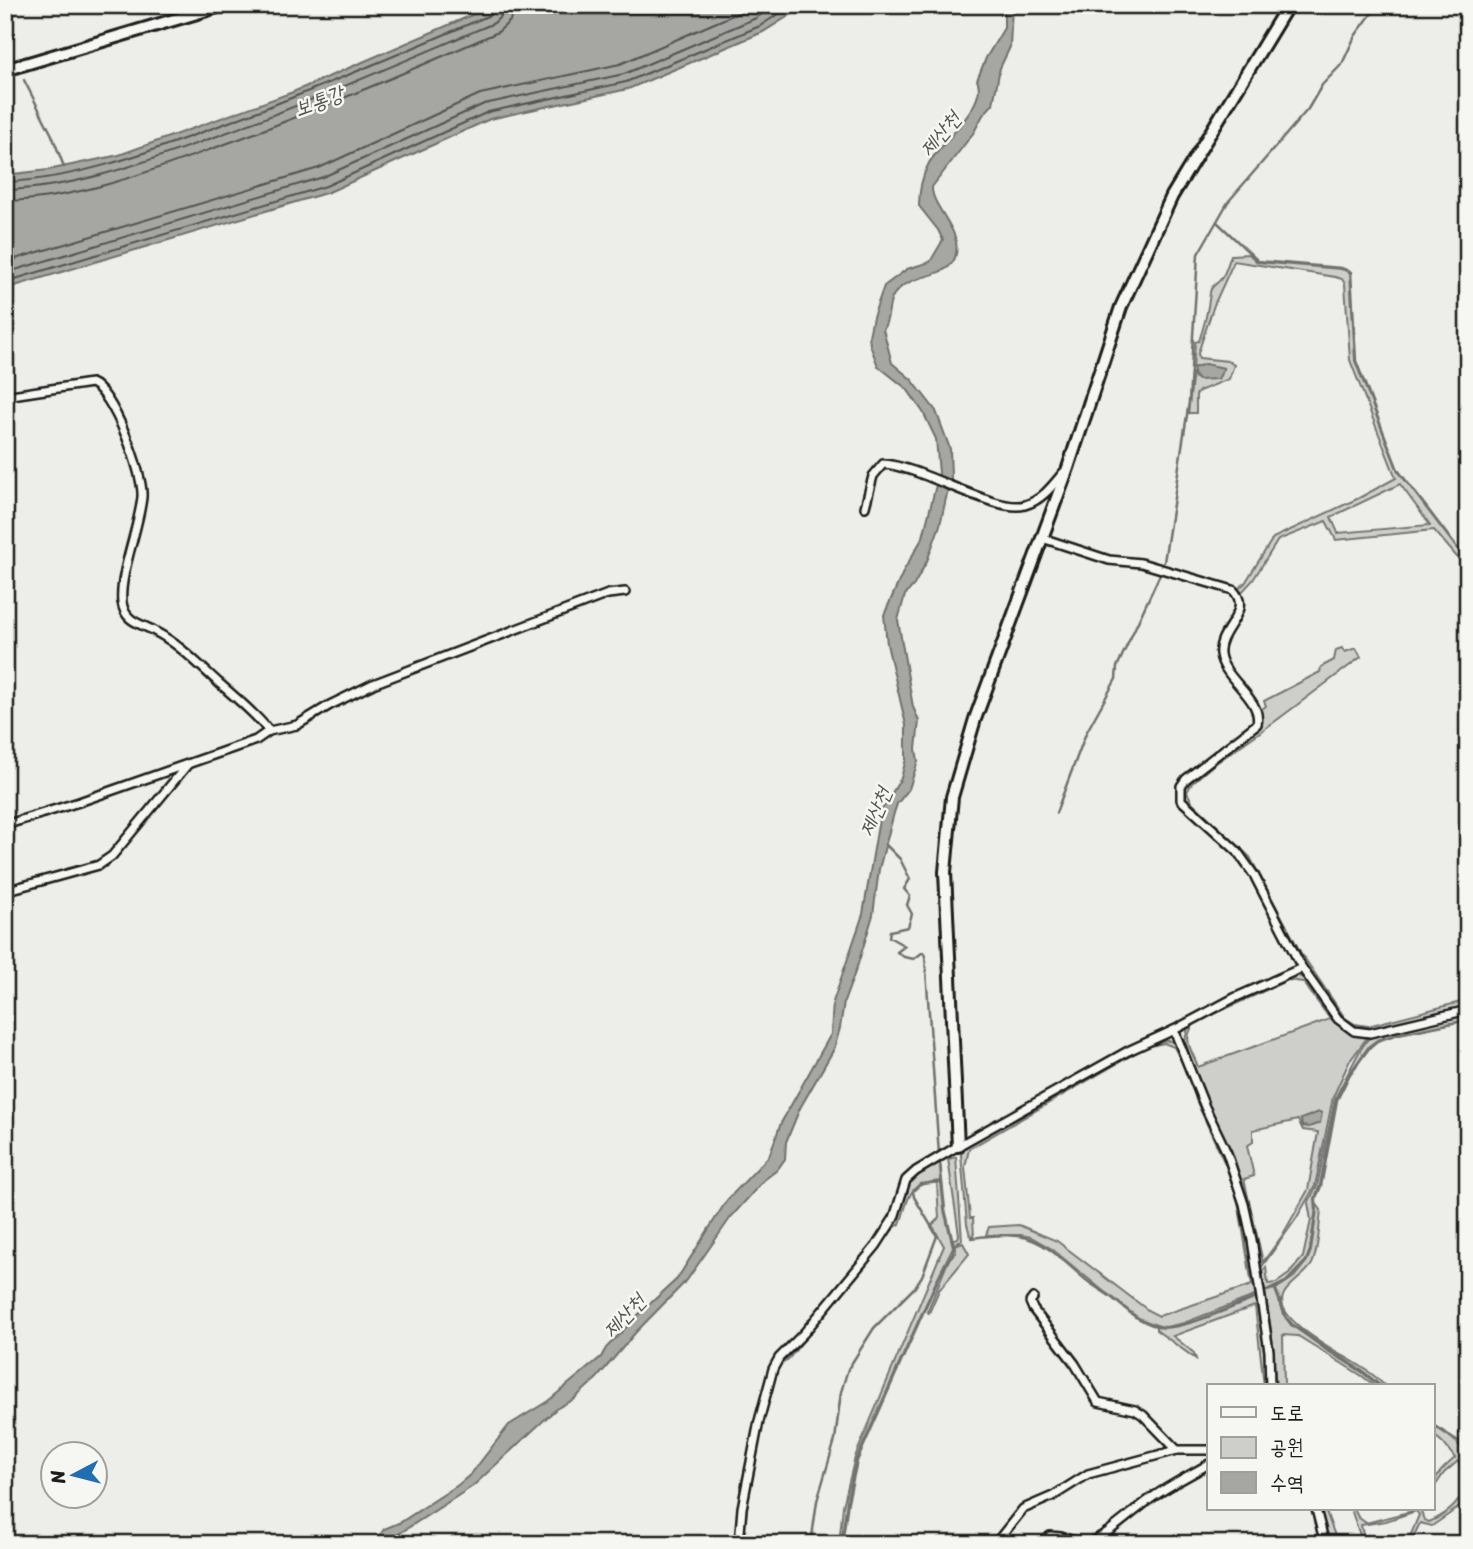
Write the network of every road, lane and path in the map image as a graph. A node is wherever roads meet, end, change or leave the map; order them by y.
1 (225, 5) edge
2 (1288, 5) edge
3 (5, 69) edge
4 (5, 396) edge
5 (1068, 468) junction
6 (864, 507) dead end
7 (1041, 538) junction
8 (625, 592) dead end
9 (269, 731) junction
10 (188, 763) junction
11 (5, 825) edge
12 (5, 891) edge
13 (1303, 968) junction
14 (1468, 1010) edge
15 (1174, 1030) junction
16 (958, 1146) junction
17 (1032, 1298) dead end
18 (1269, 1384) edge
19 (1177, 1450) junction
20 (1207, 1450) edge
21 (1207, 1465) edge
22 (1316, 1510) edge
23 (1007, 1529) junction
24 (739, 1544) edge
25 (995, 1544) edge
26 (1004, 1544) edge
27 (1042, 1544) edge
28 (1086, 1544) edge
29 (1325, 1544) edge

1 - 3 street
2 - 5 street
4 - 9 street
5 - 6 street
5 - 7 street
7 - 13 street
7 - 16 street
8 - 9 street
9 - 10 street
10 - 11 street
10 - 12 street
13 - 14 street
13 - 15 street
15 - 16 street
15 - 18 street
16 - 24 street
17 - 19 street
19 - 20 street
19 - 23 street
21 - 28 street
22 - 29 street
23 - 25 street
23 - 26 street
27 - 28 street

